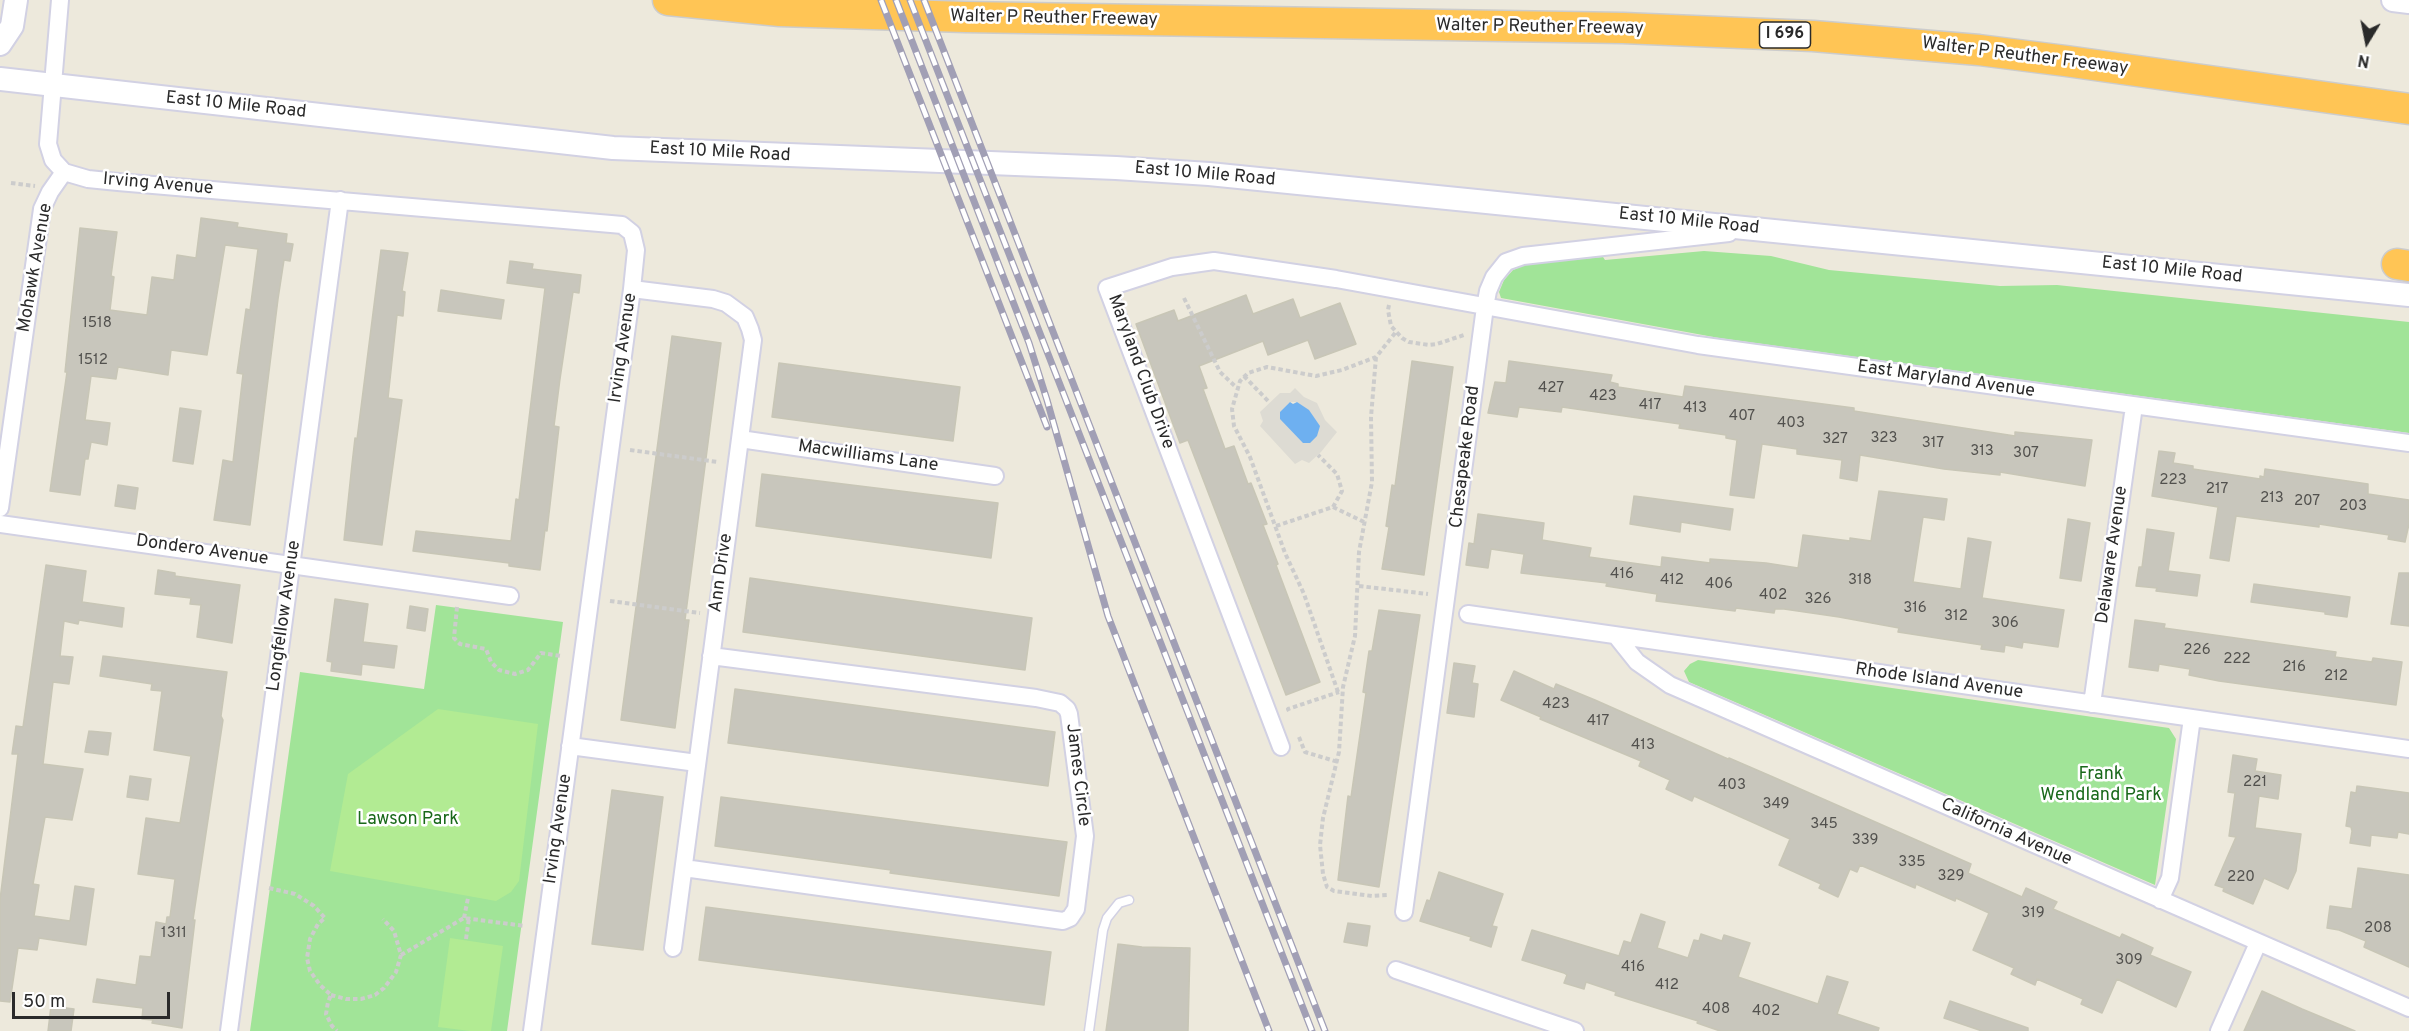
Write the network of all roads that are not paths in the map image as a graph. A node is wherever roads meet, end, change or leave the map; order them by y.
1 (16, 0) edge
2 (60, 0) edge
3 (668, 0) edge
4 (2392, 0) edge
5 (2409, 2) edge
6 (5, 38) edge
7 (0, 79) edge
8 (53, 85) junction
9 (2409, 109) edge
10 (64, 172) junction
11 (340, 200) junction
12 (1760, 229) junction
13 (632, 289) junction
14 (2409, 294) edge
15 (1485, 307) junction
16 (2134, 406) junction
17 (740, 439) junction
18 (2409, 443) edge
19 (995, 476) dead end
20 (0, 508) edge
21 (0, 524) edge
22 (293, 563) junction
23 (510, 596) dead end
24 (1468, 614) dead end
25 (1617, 637) junction
26 (711, 656) junction
27 (2092, 704) junction
28 (2192, 718) junction
29 (570, 746) junction
30 (1281, 747) dead end
31 (2409, 748) edge
32 (698, 763) junction
33 (684, 868) junction
34 (1129, 900) dead end
35 (2160, 900) junction
36 (1404, 912) dead end
37 (2258, 943) junction
38 (673, 948) dead end
39 (1396, 970) dead end
40 (2409, 1008) edge
41 (229, 1031) edge
42 (532, 1031) edge
43 (1089, 1031) edge
44 (1575, 1031) edge
45 (2219, 1031) edge

1 - 6 main road
2 - 8 street
3 - 9 highway, Walter P Reuther Freeway / I 696
4 - 5 main road
7 - 8 main road, East 10 Mile Road
8 - 10 street
8 - 12 main road, East 10 Mile Road
10 - 11 street, Irving Avenue
10 - 20 street, Mohawk Avenue
11 - 13 street, Irving Avenue
11 - 22 street, Longfellow Avenue
12 - 14 main road, East 10 Mile Road
12 - 15 street, Chesapeake Road
13 - 17 street, Ann Drive
13 - 29 street, Irving Avenue
15 - 16 street, East Maryland Avenue
15 - 30 street, Maryland Club Drive
15 - 36 street, Chesapeake Road
16 - 18 street, East Maryland Avenue
16 - 27 street, Delaware Avenue
17 - 19 street, Macwilliams Lane
17 - 26 street, Ann Drive
21 - 22 street, Dondero Avenue
22 - 23 street, Dondero Avenue
22 - 41 street, Longfellow Avenue
24 - 25 street, Rhode Island Avenue
25 - 27 street, Rhode Island Avenue
25 - 35 street, California Avenue
26 - 32 street, Ann Drive
26 - 33 street, James Circle
27 - 28 street, Rhode Island Avenue
28 - 31 street, Rhode Island Avenue
28 - 35 street
29 - 32 street
29 - 42 street, Irving Avenue
32 - 33 street, Ann Drive
33 - 38 street, Ann Drive
34 - 43 lane
35 - 37 street, California Avenue
37 - 40 street, California Avenue
37 - 45 street
39 - 44 street

